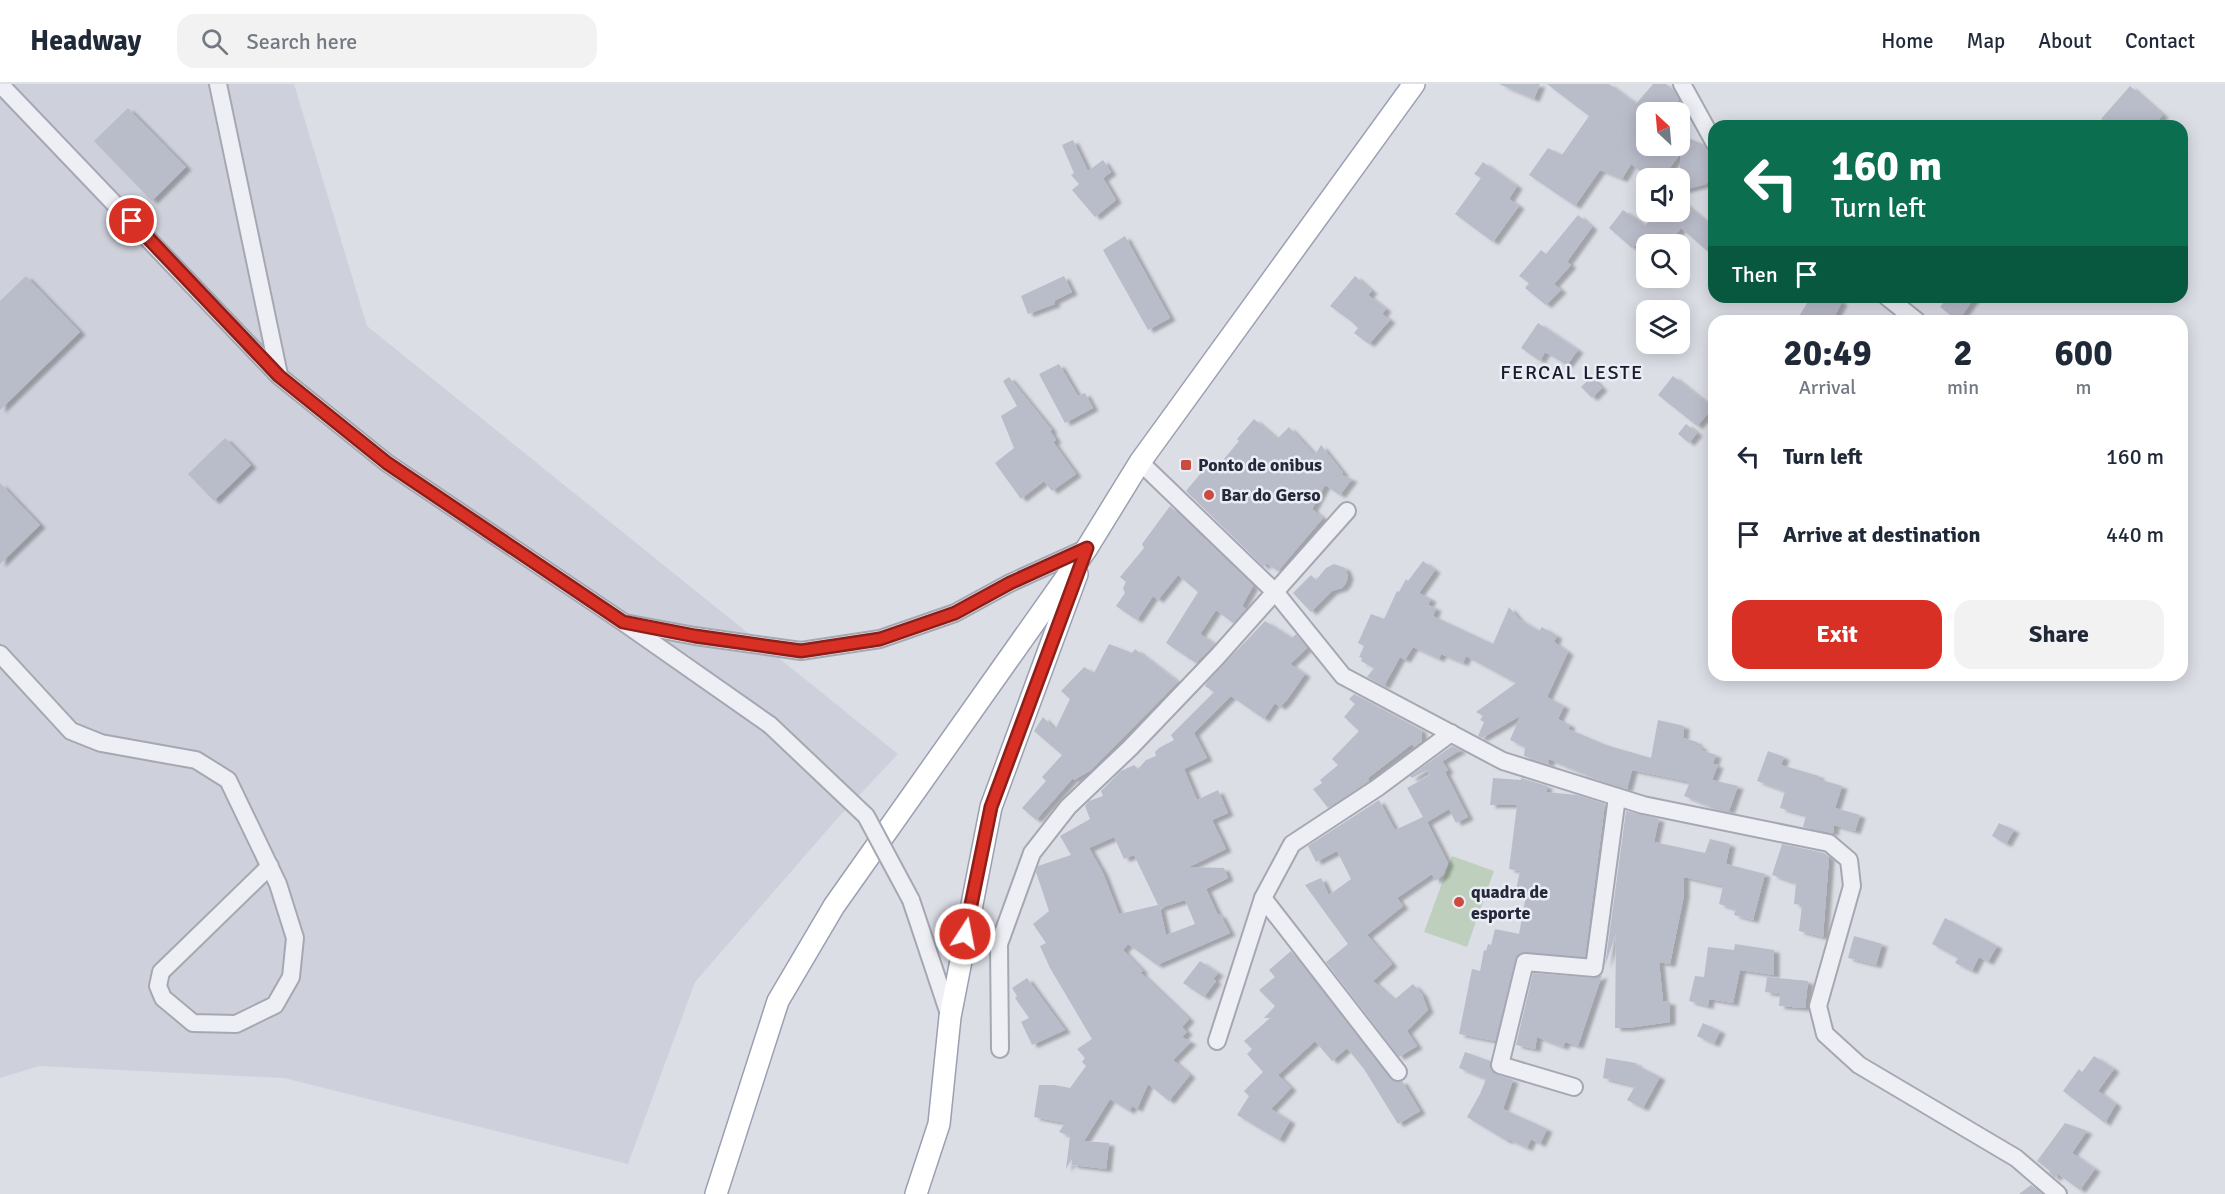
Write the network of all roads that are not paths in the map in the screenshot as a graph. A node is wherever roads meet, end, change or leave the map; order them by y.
1 (0, 84) edge
2 (218, 84) edge
3 (1414, 84) edge
4 (1682, 84) edge
5 (1708, 131) edge
6 (1894, 303) edge
7 (1910, 315) edge
8 (279, 376) junction
9 (1140, 462) junction
10 (1347, 511) dead end
11 (1087, 548) junction
12 (1276, 593) junction
13 (623, 622) junction
14 (0, 654) edge
15 (1451, 733) junction
16 (1617, 797) junction
17 (270, 866) junction
18 (1263, 898) junction
19 (950, 1017) junction
20 (1217, 1041) dead end
21 (1000, 1049) dead end
22 (1398, 1072) dead end
23 (1575, 1087) dead end
24 (719, 1191) edge
25 (916, 1194) edge
26 (2058, 1194) edge

1 - 8 street
2 - 8 street
3 - 9 main road
4 - 5 street
6 - 7 street
8 - 13 street
9 - 11 main road
9 - 12 street
10 - 12 street
11 - 13 street
11 - 19 main road
11 - 24 main road
12 - 15 street
12 - 21 street
13 - 19 street, bridge
14 - 17 street
15 - 16 street
15 - 18 street
16 - 23 street
16 - 26 street
17 - 17 street
18 - 20 street
18 - 22 street
19 - 25 main road

